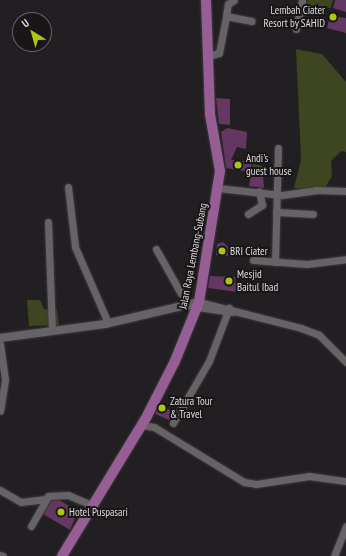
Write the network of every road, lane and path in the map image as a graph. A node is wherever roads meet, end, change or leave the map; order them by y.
1 (206, 0) edge
2 (234, 0) edge
3 (302, 0) edge
4 (226, 16) junction
5 (252, 20) dead end
6 (296, 29) dead end
7 (208, 56) junction
8 (278, 148) dead end
9 (68, 188) dead end
10 (218, 188) junction
11 (259, 191) junction
12 (346, 191) edge
13 (276, 194) junction
14 (276, 212) junction
15 (248, 214) dead end
16 (313, 214) dead end
17 (48, 222) dead end
18 (156, 249) dead end
19 (254, 260) dead end
20 (346, 260) edge
21 (275, 262) junction
22 (191, 305) junction
23 (229, 310) junction
24 (108, 323) junction
25 (52, 329) junction
26 (0, 338) edge
27 (0, 344) edge
28 (346, 362) edge
29 (0, 411) edge
30 (147, 416) junction
31 (173, 423) dead end
32 (141, 425) junction
33 (154, 428) junction
34 (346, 481) edge
35 (0, 490) edge
36 (46, 499) junction
37 (91, 505) junction
38 (31, 526) dead end
39 (346, 526) edge
40 (62, 556) edge
41 (334, 556) edge

1 - 7 main road, Jalan Raya Lembang-Subang
2 - 4 street
3 - 6 street
4 - 5 street
4 - 7 street
7 - 10 main road, Jalan Raya Lembang-Subang
8 - 13 street
9 - 24 street
10 - 11 street
10 - 22 main road, Jalan Raya Lembang-Subang
11 - 13 street
11 - 15 street
12 - 13 street
13 - 14 street
14 - 16 street
14 - 21 street
17 - 25 street
18 - 22 street
19 - 21 street
20 - 21 street
22 - 23 street
22 - 24 street
22 - 30 main road, Jalan Raya Lembang-Subang
23 - 28 street
23 - 31 street
24 - 25 street
25 - 26 street
27 - 29 street
30 - 32 main road, Jalan Raya Lembang-Subang
30 - 33 street
32 - 33 street
32 - 37 main road, Jalan Raya Lembang-Subang
33 - 34 street
35 - 36 street
36 - 37 street
36 - 38 street
37 - 40 main road, Jalan Raya Lembang-Subang
39 - 41 street

